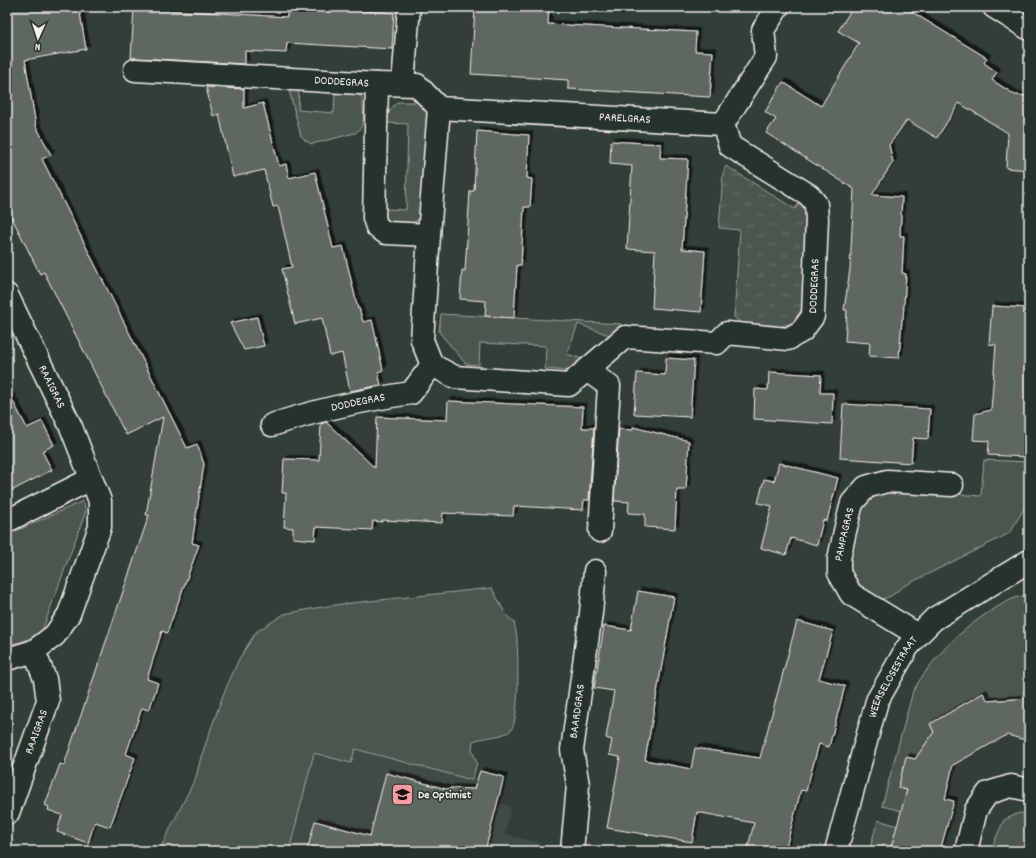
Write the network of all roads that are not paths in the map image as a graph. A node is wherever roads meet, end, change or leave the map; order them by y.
1 (409, 7) edge
2 (778, 7) edge
3 (994, 7) edge
4 (1029, 29) edge
5 (135, 70) dead end
6 (376, 84) junction
7 (403, 84) junction
8 (439, 108) junction
9 (723, 124) junction
10 (429, 235) junction
11 (7, 295) edge
12 (432, 365) junction
13 (588, 370) junction
14 (272, 425) dead end
15 (91, 479) junction
16 (952, 485) dead end
17 (7, 521) edge
18 (600, 531) dead end
19 (1029, 561) edge
20 (594, 571) dead end
21 (918, 634) junction
22 (34, 651) junction
23 (7, 657) edge
24 (1029, 790) edge
25 (8, 813) dead end
26 (573, 851) edge
27 (836, 851) edge
28 (966, 851) edge

1 - 7 street
2 - 9 street
3 - 4 street
5 - 6 street, DODDEGRAS
6 - 7 street
6 - 10 street, DODDEGRAS
7 - 8 street
8 - 9 street, PARELGRAS
8 - 10 street
9 - 13 street, DODDEGRAS
10 - 12 street
11 - 15 street, RAAIGRAS
12 - 13 street, DODDEGRAS
12 - 14 street, DODDEGRAS
13 - 18 street
15 - 17 street
15 - 22 street, RAAIGRAS
16 - 21 street, PAMPAGRAS
19 - 21 street, WEERSELOSESTRAAT
20 - 26 street, BAARDGRAS
21 - 27 street, WEERSELOSESTRAAT
22 - 23 street, RAAIGRAS
22 - 25 street, RAAIGRAS
24 - 28 street

